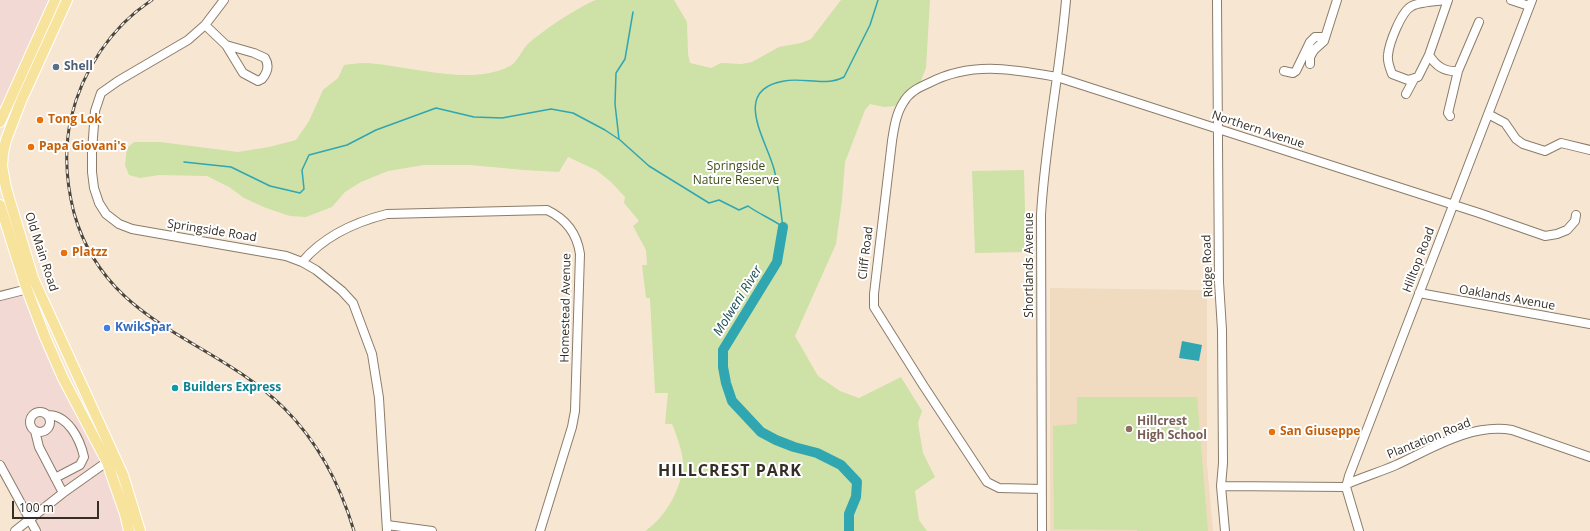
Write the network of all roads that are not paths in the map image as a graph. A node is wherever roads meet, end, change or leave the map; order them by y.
1 (55, 0) edge
2 (67, 0) edge
3 (224, 0) edge
4 (1066, 0) edge
5 (1217, 0) edge
6 (1338, 0) edge
7 (1447, 0) edge
8 (1511, 0) edge
9 (1531, 3) edge
10 (1479, 22) dead end
11 (205, 24) junction
12 (1325, 37) junction
13 (226, 45) junction
14 (1429, 55) junction
15 (1310, 64) dead end
16 (1284, 71) dead end
17 (1458, 71) junction
18 (1057, 78) junction
19 (1414, 78) junction
20 (1406, 94) dead end
21 (2, 111) edge
22 (1488, 114) junction
23 (16, 115) junction
24 (1450, 116) dead end
25 (0, 122) edge
26 (1218, 129) junction
27 (1590, 150) edge
28 (0, 205) edge
29 (1453, 205) junction
30 (1576, 214) dead end
31 (302, 262) junction
32 (31, 288) junction
33 (1419, 293) junction
34 (0, 296) edge
35 (1590, 324) edge
36 (48, 415) junction
37 (35, 431) junction
38 (1590, 457) edge
39 (111, 459) junction
40 (0, 466) edge
41 (55, 478) junction
42 (1221, 486) junction
43 (1347, 486) junction
44 (1042, 489) junction
45 (63, 493) junction
46 (30, 519) junction
47 (387, 528) edge
48 (14, 531) edge
49 (36, 531) edge
50 (130, 531) edge
51 (140, 531) edge
52 (432, 531) edge
53 (540, 531) edge
54 (1042, 531) edge
55 (1224, 531) edge
56 (1359, 531) edge

1 - 21 main road
2 - 23 main road, Old Main Road
3 - 11 street, Springside Road
4 - 18 street, Shortlands Avenue
5 - 26 street, Ridge Road
6 - 12 street
7 - 14 street
7 - 19 street
8 - 9 street
9 - 22 street, Hilltop Road
10 - 17 street
11 - 13 street
11 - 31 street, Springside Road
12 - 15 street
12 - 16 street
13 - 13 street
14 - 17 street
14 - 19 street
17 - 24 street
18 - 26 street, Northern Avenue
18 - 44 street, Shortlands Avenue
18 - 44 street, Cliff Road
19 - 20 street
21 - 23 street
21 - 25 main road
22 - 27 street
22 - 29 street, Hilltop Road
23 - 32 main road, Old Main Road
26 - 29 street, Northern Avenue
26 - 42 street, Ridge Road
28 - 32 main road, Old Main Road
29 - 30 street, Northern Avenue
29 - 33 street, Hilltop Road
31 - 47 street, Springside Road
31 - 53 street, Homestead Avenue
32 - 34 street
32 - 39 main road, Old Main Road
32 - 39 main road, Old Main Road
33 - 35 street, Oaklands Avenue
33 - 43 street, Hilltop Road
36 - 37 street
36 - 37 street
36 - 41 street
37 - 41 street
38 - 43 street, Plantation Road
39 - 45 street
39 - 50 main road, Old Main Road
39 - 51 main road, Old Main Road
40 - 46 street
41 - 45 street
42 - 43 street, Plantation Road
42 - 55 street, Ridge Road
43 - 56 street
44 - 54 street, Shortlands Avenue
45 - 46 street
46 - 48 street
46 - 49 street
47 - 52 street

